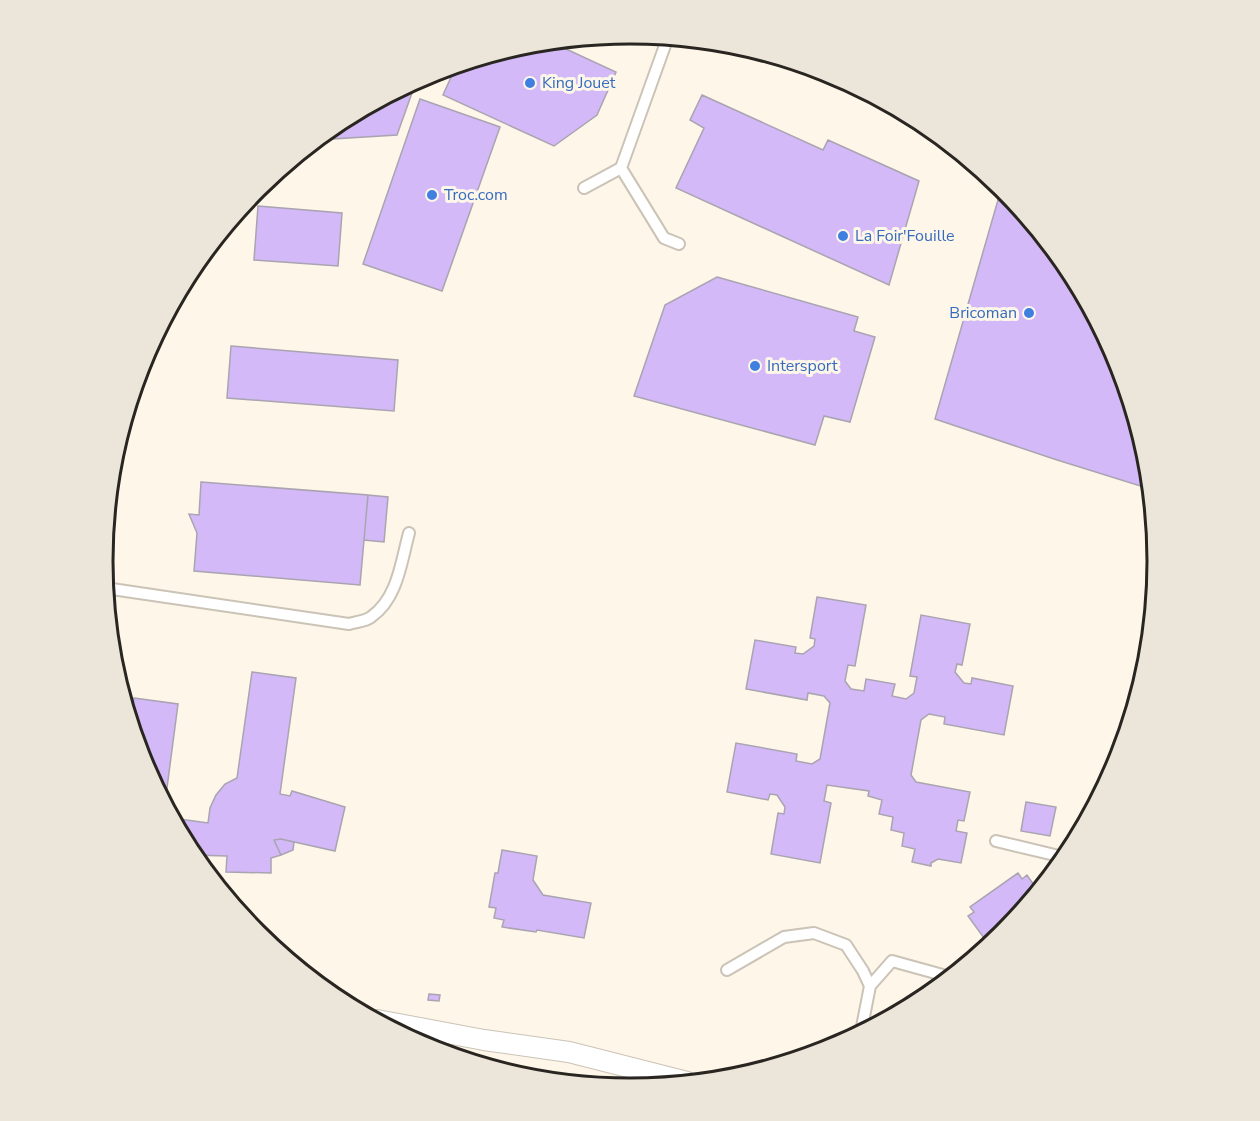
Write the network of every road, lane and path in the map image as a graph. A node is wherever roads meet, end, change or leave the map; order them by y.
1 (665, 45) edge
2 (621, 168) junction
3 (585, 188) dead end
4 (679, 244) dead end
5 (409, 533) dead end
6 (114, 589) edge
7 (996, 841) dead end
8 (1055, 855) edge
9 (727, 970) dead end
10 (940, 974) edge
11 (870, 987) junction
12 (863, 1022) edge
13 (401, 1024) edge
14 (664, 1076) edge

1 - 2 lane
2 - 3 lane
2 - 4 lane
5 - 6 lane
7 - 8 lane
9 - 11 lane
10 - 11 lane
11 - 12 lane
13 - 14 street

